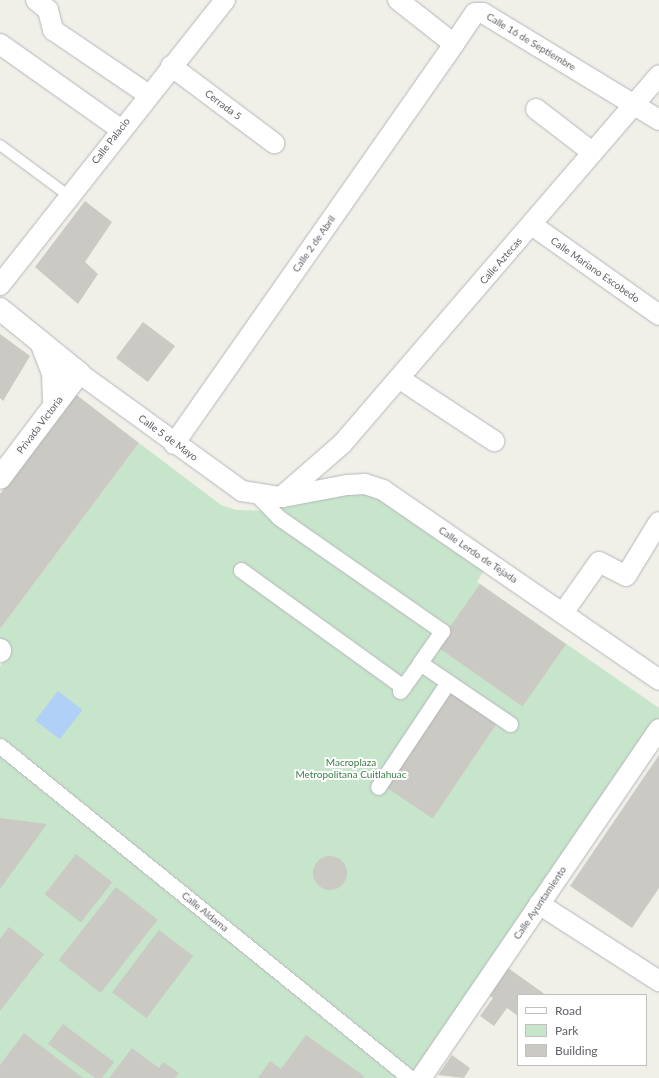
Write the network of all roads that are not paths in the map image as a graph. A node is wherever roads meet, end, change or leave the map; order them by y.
1 (36, 0) edge
2 (225, 0) edge
3 (398, 0) edge
4 (0, 44) edge
5 (454, 44) junction
6 (171, 66) junction
7 (659, 76) edge
8 (147, 94) junction
9 (634, 105) junction
10 (536, 109) dead end
11 (659, 120) edge
12 (120, 129) junction
13 (274, 143) dead end
14 (0, 145) edge
15 (592, 152) junction
16 (69, 196) junction
17 (532, 225) junction
18 (0, 285) edge
19 (0, 309) edge
20 (659, 316) edge
21 (40, 341) junction
22 (79, 372) junction
23 (400, 379) junction
24 (54, 406) junction
25 (494, 441) dead end
26 (174, 444) junction
27 (0, 478) edge
28 (258, 496) junction
29 (281, 497) junction
30 (659, 522) edge
31 (241, 570) dead end
32 (563, 613) junction
33 (420, 663) junction
34 (659, 680) edge
35 (448, 682) junction
36 (510, 724) dead end
37 (659, 729) edge
38 (0, 746) edge
39 (378, 787) dead end
40 (539, 904) junction
41 (659, 982) edge
42 (410, 1078) edge
43 (421, 1078) edge

1 - 8 street
2 - 6 street, Calle Palacio
3 - 5 street
4 - 12 street
5 - 9 street, Calle 16 de Septiembre
5 - 26 street, Calle 2 de Abril
6 - 8 street, Calle Palacio
6 - 13 street, Cerrada 5
7 - 9 street, Calle Aztecas
8 - 12 street, Calle Palacio
9 - 11 street, Calle 16 de Septiembre
9 - 15 street, Calle Aztecas
10 - 15 street
12 - 16 street, Calle Palacio
14 - 16 lane
15 - 17 street, Calle Aztecas
16 - 18 street, Calle Palacio
17 - 20 street, Calle Mariano Escobedo
17 - 23 street, Calle Aztecas
19 - 21 street, Calle 5 de Mayo
21 - 22 street, Calle 5 de Mayo
21 - 24 street
22 - 24 street, Privada Victoria
22 - 26 street, Calle 5 de Mayo
23 - 25 street
23 - 29 street, Calle Aztecas
24 - 27 street, Privada Victoria
26 - 28 street, Calle 5 de Mayo
28 - 29 street, Calle 5 de Mayo
28 - 33 street
29 - 32 street, Calle Lerdo de Tejada
30 - 32 street
31 - 33 street
32 - 34 street, Calle Lerdo de Tejada
33 - 35 street
35 - 36 street
35 - 39 street
37 - 40 street, Calle Ayuntamiento
38 - 42 street, Calle Aldama
40 - 41 street
40 - 43 street, Calle Ayuntamiento

